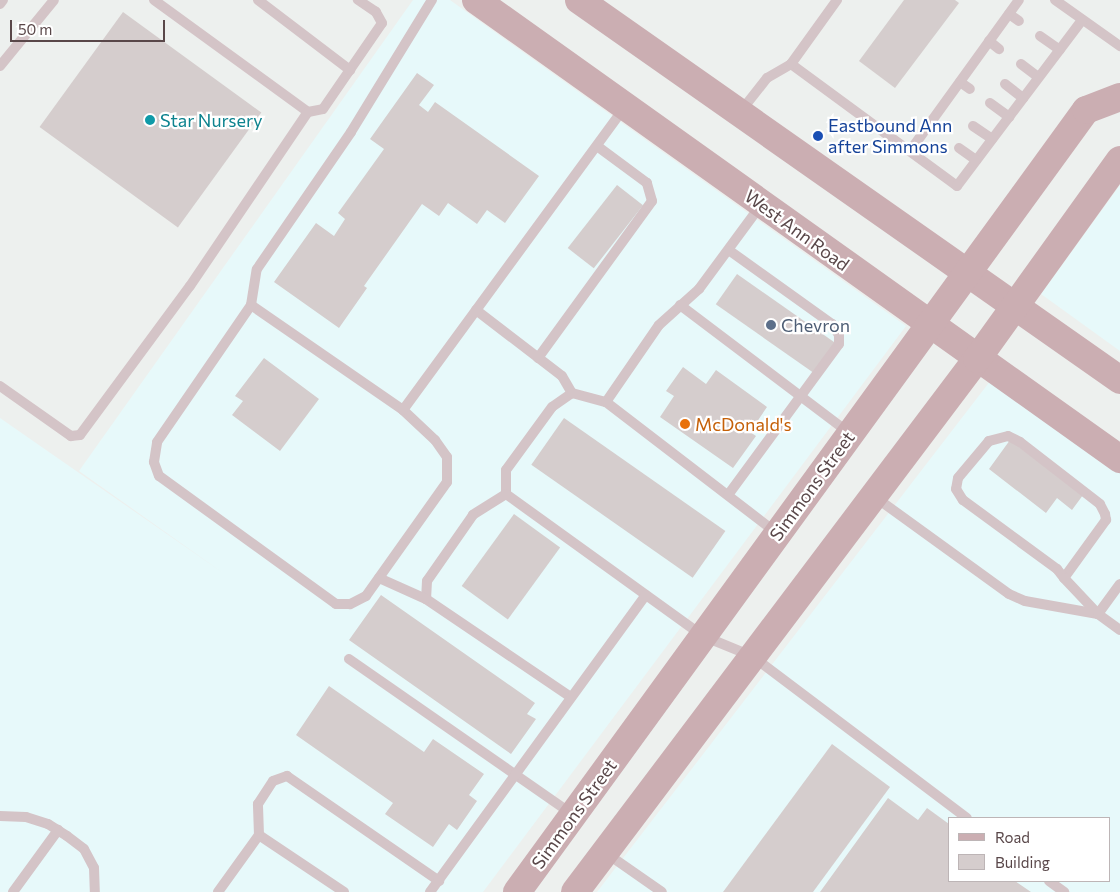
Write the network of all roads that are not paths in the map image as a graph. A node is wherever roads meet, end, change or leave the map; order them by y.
1 (3, 0) edge
2 (54, 0) edge
3 (154, 0) edge
4 (258, 0) edge
5 (358, 0) edge
6 (432, 0) edge
7 (476, 0) edge
8 (579, 0) edge
9 (837, 0) edge
10 (1019, 0) edge
11 (1054, 0) edge
12 (0, 4) edge
13 (1009, 14) junction
14 (1082, 20) junction
15 (1019, 21) dead end
16 (1040, 36) dead end
17 (989, 41) junction
18 (1120, 46) edge
19 (999, 49) dead end
20 (1060, 50) junction
21 (975, 61) junction
22 (791, 64) junction
23 (1021, 64) dead end
24 (0, 66) edge
25 (984, 68) dead end
26 (350, 70) junction
27 (1038, 77) junction
28 (960, 82) junction
29 (1005, 84) dead end
30 (970, 89) dead end
31 (1120, 97) edge
32 (1023, 98) junction
33 (990, 103) dead end
34 (943, 104) junction
35 (625, 107) junction
36 (953, 111) dead end
37 (308, 112) junction
38 (740, 112) junction
39 (1009, 117) junction
40 (928, 125) junction
41 (973, 126) dead end
42 (938, 132) dead end
43 (992, 139) junction
44 (597, 146) junction
45 (959, 148) dead end
46 (910, 151) junction
47 (976, 160) junction
48 (1120, 160) edge
49 (761, 204) junction
50 (730, 251) junction
51 (969, 271) junction
52 (251, 305) junction
53 (680, 305) junction
54 (1016, 306) junction
55 (476, 310) junction
56 (930, 325) junction
57 (538, 358) junction
58 (977, 359) junction
59 (1120, 380) edge
60 (0, 386) edge
61 (572, 393) junction
62 (801, 396) junction
63 (606, 402) junction
64 (403, 410) junction
65 (850, 433) junction
66 (1120, 459) edge
67 (506, 494) junction
68 (728, 495) junction
69 (873, 496) junction
70 (778, 533) junction
71 (379, 578) junction
72 (1064, 578) junction
73 (1120, 584) edge
74 (646, 595) junction
75 (426, 599) junction
76 (1098, 614) junction
77 (1120, 630) edge
78 (703, 636) junction
79 (752, 656) junction
80 (349, 659) dead end
81 (571, 697) junction
82 (516, 775) junction
83 (573, 814) junction
84 (0, 816) edge
85 (966, 817) edge
86 (58, 830) junction
87 (259, 835) junction
88 (605, 852) junction
89 (439, 881) junction
90 (1050, 882) edge
91 (13, 892) edge
92 (95, 892) edge
93 (218, 892) edge
94 (344, 892) edge
95 (430, 892) edge
96 (517, 892) edge
97 (575, 892) edge
98 (662, 892) edge
99 (1064, 892) edge

1 - 12 lane
2 - 24 lane
3 - 37 lane
4 - 26 lane
5 - 26 lane
6 - 52 lane
7 - 35 main road, West Ann Road
8 - 38 main road
9 - 22 lane
10 - 13 lane
11 - 14 lane
13 - 15 lane
13 - 17 lane
14 - 18 lane
14 - 20 lane
16 - 20 lane
17 - 19 lane
17 - 21 lane
20 - 27 lane
21 - 25 lane
21 - 28 lane
22 - 38 lane
22 - 46 lane
23 - 27 lane
26 - 37 lane
27 - 32 lane
28 - 30 lane
28 - 34 lane
29 - 32 lane
31 - 51 main road, Simmons Street
32 - 39 lane
33 - 39 lane
34 - 36 lane
34 - 40 lane
35 - 44 lane
35 - 49 main road, West Ann Road
37 - 60 lane
38 - 51 main road
39 - 43 lane
40 - 42 lane
40 - 46 lane
41 - 43 lane
43 - 47 lane
44 - 55 lane
44 - 57 lane
45 - 47 lane
46 - 47 lane
48 - 54 main road
49 - 50 lane
49 - 56 main road, West Ann Road
50 - 53 lane
50 - 62 lane
51 - 54 main road
51 - 56 main road, Simmons Street
52 - 64 lane
52 - 71 lane
53 - 62 lane
53 - 63 lane
54 - 58 main road
54 - 59 main road
55 - 57 lane
55 - 64 lane
56 - 58 main road, West Ann Road
56 - 65 main road, Simmons Street
57 - 61 lane
58 - 66 main road, West Ann Road
58 - 69 main road
61 - 63 lane
61 - 67 lane
62 - 65 lane
62 - 68 lane
63 - 68 lane
64 - 71 lane
65 - 70 main road, Simmons Street
67 - 74 lane
67 - 75 lane
68 - 70 lane
69 - 76 lane
69 - 79 main road
70 - 78 main road, Simmons Street
71 - 75 lane
72 - 72 lane
72 - 76 lane
73 - 76 lane
74 - 78 lane
74 - 81 lane
75 - 81 lane
76 - 77 lane
78 - 79 lane
78 - 83 main road, Simmons Street
79 - 85 lane
79 - 88 main road
80 - 82 lane
81 - 82 lane
82 - 83 lane
82 - 89 lane
83 - 96 main road, Simmons Street
84 - 86 lane
86 - 91 lane
86 - 92 lane
87 - 89 lane
87 - 93 lane
87 - 94 lane
88 - 97 main road
88 - 98 lane
89 - 95 lane
90 - 99 lane

